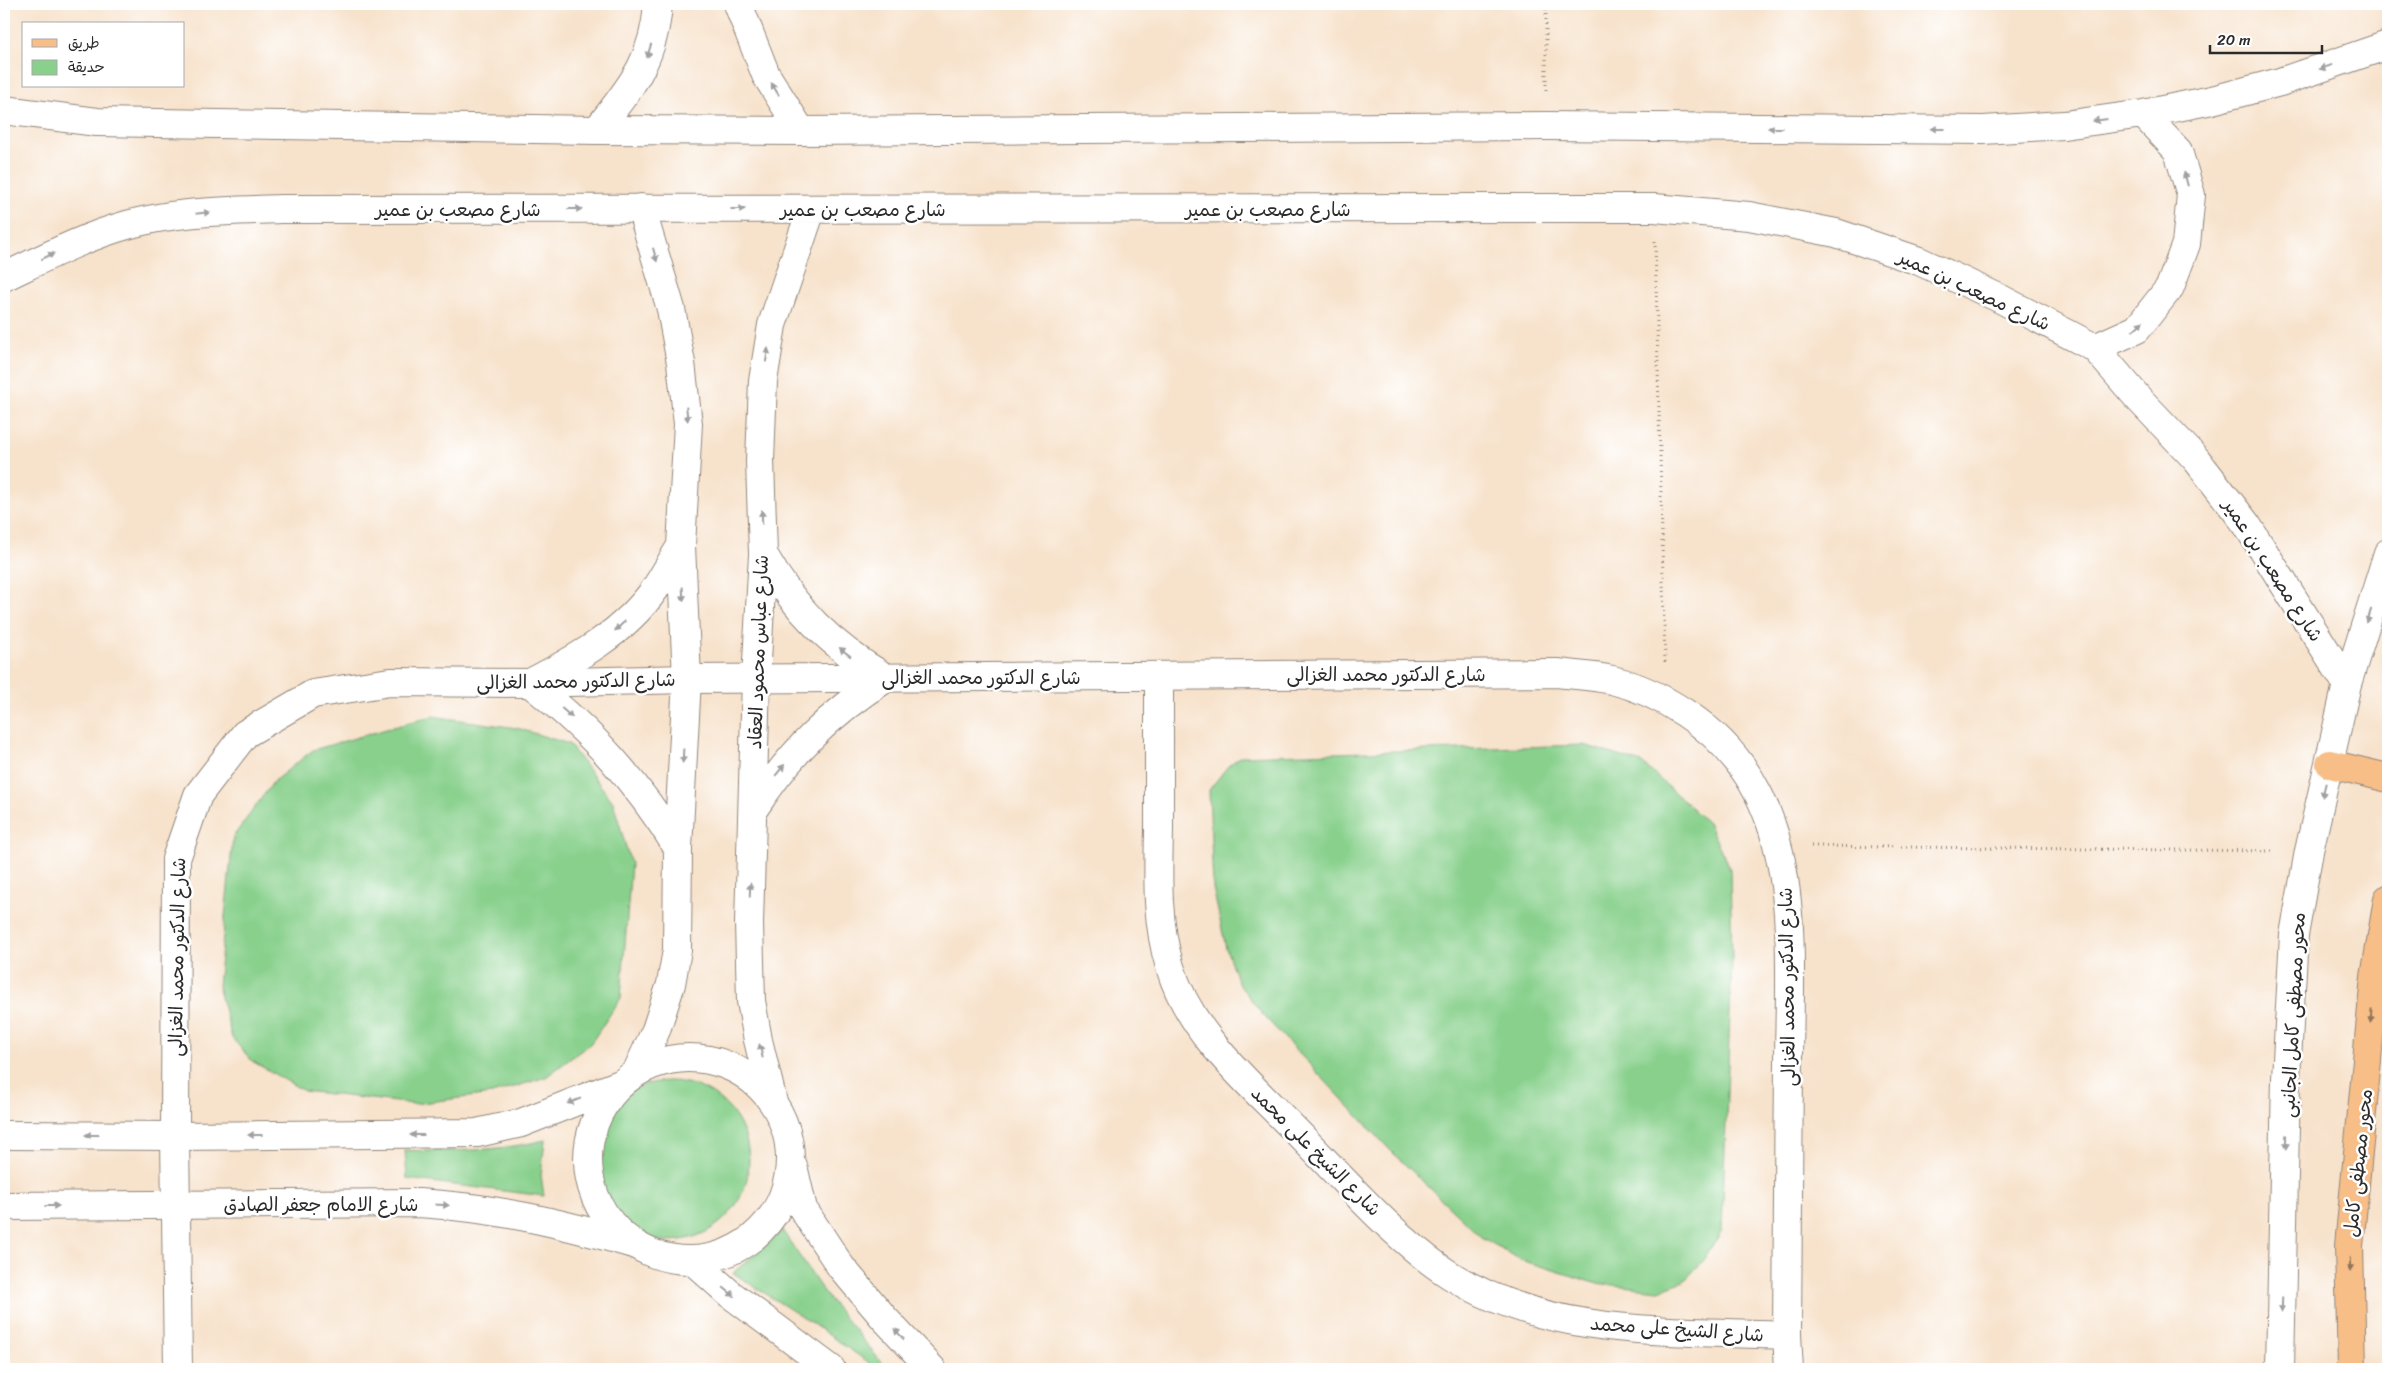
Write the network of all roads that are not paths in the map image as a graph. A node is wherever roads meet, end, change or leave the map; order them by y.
1 (658, 4) edge
2 (738, 4) edge
3 (2388, 45) edge
4 (4, 110) edge
5 (2143, 114) junction
6 (597, 130) junction
7 (801, 131) junction
8 (641, 208) junction
9 (811, 210) junction
10 (4, 277) edge
11 (2095, 348) junction
12 (681, 546) junction
13 (2388, 553) edge
14 (763, 554) junction
15 (1159, 676) junction
16 (886, 678) junction
17 (687, 679) junction
18 (756, 679) junction
19 (530, 683) junction
20 (2347, 684) junction
21 (2330, 764) junction
22 (2388, 778) edge
23 (753, 810) junction
24 (678, 848) junction
25 (2388, 899) edge
26 (629, 1077) junction
27 (772, 1098) junction
28 (4, 1135) edge
29 (175, 1136) junction
30 (790, 1151) junction
31 (4, 1206) edge
32 (176, 1206) junction
33 (633, 1244) junction
34 (692, 1260) junction
35 (1787, 1335) junction
36 (178, 1369) edge
37 (831, 1369) edge
38 (932, 1369) edge
39 (1789, 1369) edge
40 (2280, 1369) edge
41 (2352, 1369) edge

1 -> 6 street
7 -> 2 street
3 -> 5 street
4 - 6 street
5 -> 7 street
11 -> 5 street
6 - 7 street
8 -> 9 street, شارع مصعب بن عمير
10 -> 8 street, شارع مصعب بن عمير
8 -> 12 street
9 - 11 street, شارع مصعب بن عمير
14 -> 9 street, شارع عباس محمود العقاد
11 - 20 street, شارع مصعب بن عمير
12 -> 17 street
12 -> 19 street
13 -> 20 street, محور مصطفى كامل الجانبى
16 -> 14 street
14 - 18 street, شارع عباس محمود العقاد
15 - 16 street, شارع الدكتور محمد الغزالى
15 - 35 street, شارع الشيخ على محمد
15 - 35 street, شارع الدكتور محمد الغزالى
16 - 18 street, شارع الدكتور محمد الغزالى
23 -> 16 street
17 - 18 street, شارع الدكتور محمد الغزالى
17 - 19 street, شارع الدكتور محمد الغزالى
17 -> 24 street
18 - 23 street, شارع عباس محمود العقاد
19 -> 24 street
19 - 29 street, شارع الدكتور محمد الغزالى
20 - 21 street, محور مصطفى كامل الجانبى
21 - 22 main road
21 -> 40 street, محور مصطفى كامل الجانبى
27 -> 23 street, شارع عباس محمود العقاد
24 - 26 street
25 -> 41 main road, محور مصطفى كامل
26 - 27 street
26 -> 29 street
26 - 33 street
27 - 30 street
29 -> 28 street
29 - 32 street, شارع الدكتور محمد الغزالى
30 - 34 street
38 -> 30 street
31 -> 32 street, شارع الامام جعفر الصادق
32 -> 33 street, شارع الامام جعفر الصادق
32 - 36 street, شارع الدكتور محمد الغزالى
33 - 34 street
34 -> 37 street
35 - 39 street, شارع الدكتور محمد الغزالى

